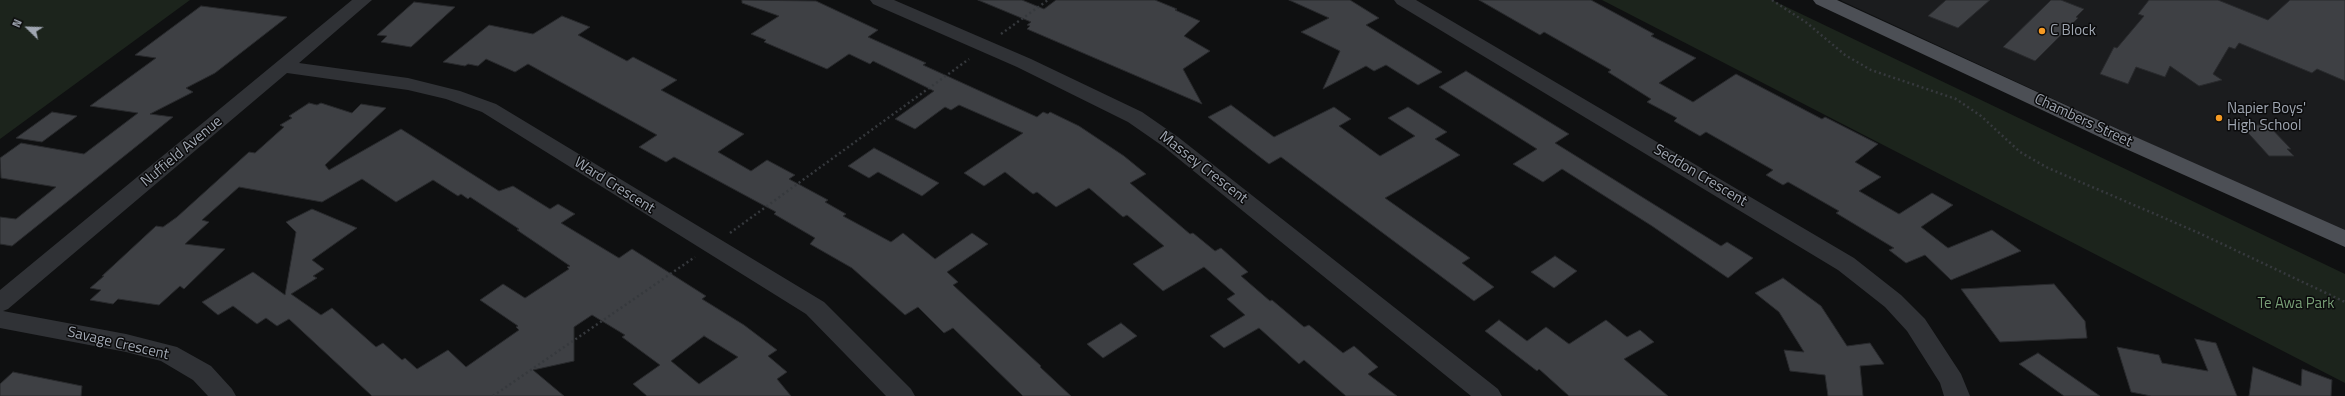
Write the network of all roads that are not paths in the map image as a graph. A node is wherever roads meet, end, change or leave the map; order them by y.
1 (363, 0) edge
2 (879, 0) edge
3 (1403, 0) edge
4 (1822, 0) edge
5 (283, 67) junction
6 (2345, 239) edge
7 (0, 303) edge
8 (0, 319) edge
9 (223, 396) edge
10 (902, 396) edge
11 (1490, 396) edge
12 (1957, 396) edge

1 - 5 street, Nuffield Avenue
2 - 11 street, Massey Crescent
3 - 12 street, Seddon Crescent
4 - 6 main road, Chambers Street
5 - 7 street, Nuffield Avenue
5 - 10 street, Ward Crescent
8 - 9 street, Savage Crescent

